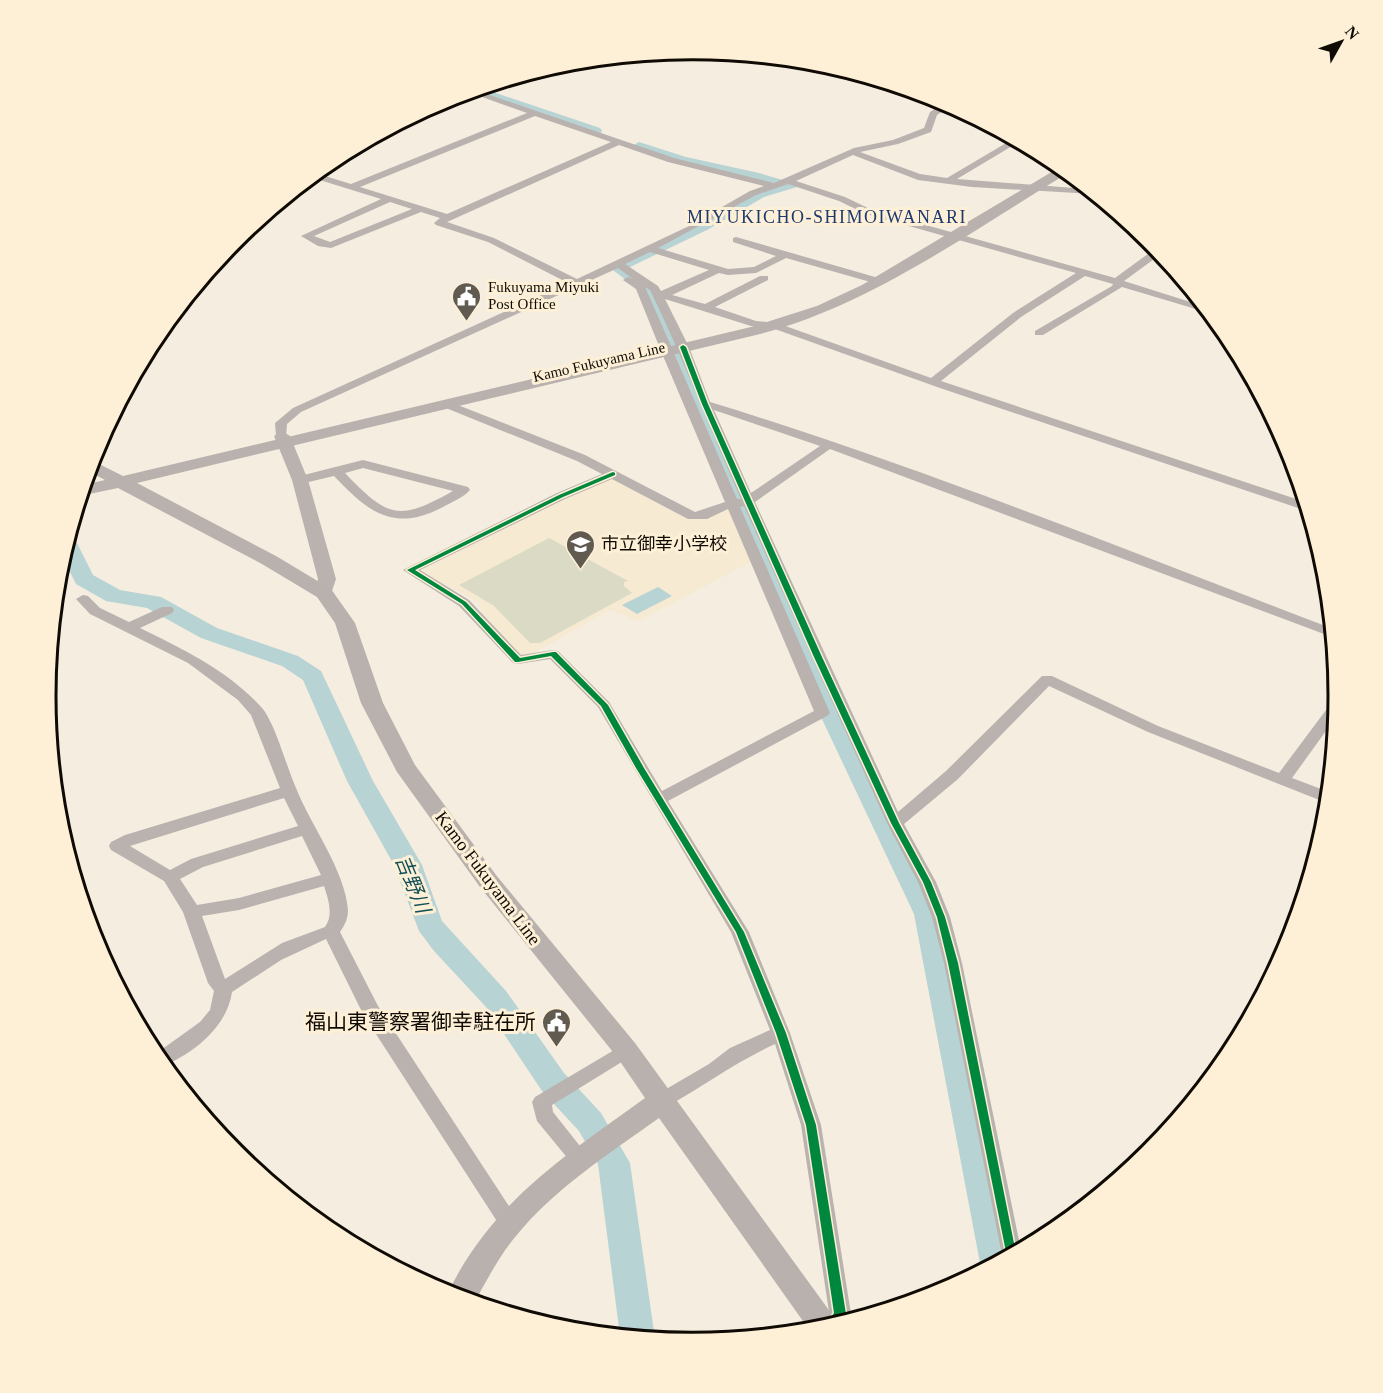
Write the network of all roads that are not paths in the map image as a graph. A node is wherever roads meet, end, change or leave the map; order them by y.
1 (484, 95) edge
2 (938, 110) edge
3 (535, 113) junction
4 (618, 142) junction
5 (1009, 145) edge
6 (852, 152) junction
7 (1051, 172) edge
8 (1054, 175) edge
9 (322, 179) edge
10 (948, 181) junction
11 (781, 184) junction
12 (1029, 187) junction
13 (349, 188) junction
14 (1077, 191) edge
15 (387, 200) junction
16 (420, 209) junction
17 (448, 218) junction
18 (950, 234) junction
19 (736, 240) dead end
20 (652, 249) junction
21 (785, 255) junction
22 (1150, 256) edge
23 (617, 266) junction
24 (717, 270) junction
25 (1084, 272) junction
26 (765, 278) dead end
27 (874, 279) junction
28 (576, 283) junction
29 (1119, 283) junction
30 (653, 294) junction
31 (1194, 306) edge
32 (706, 308) junction
33 (755, 324) junction
34 (773, 325) junction
35 (1039, 333) dead end
36 (674, 347) junction
37 (934, 381) junction
38 (446, 404) junction
39 (705, 404) junction
40 (283, 439) junction
41 (827, 446) junction
42 (337, 472) junction
43 (613, 474) junction
44 (101, 475) edge
45 (300, 480) junction
46 (740, 503) junction
47 (1298, 504) edge
48 (324, 593) junction
49 (83, 599) dead end
50 (167, 610) dead end
51 (130, 627) junction
52 (1324, 630) edge
53 (1327, 719) edge
54 (1282, 780) junction
55 (289, 791) junction
56 (1319, 795) edge
57 (659, 799) junction
58 (895, 823) junction
59 (306, 829) junction
60 (170, 877) junction
61 (331, 878) junction
62 (192, 912) junction
63 (331, 931) junction
64 (223, 989) junction
65 (781, 1034) junction
66 (626, 1050) junction
67 (167, 1055) edge
68 (663, 1100) junction
69 (596, 1149) junction
70 (510, 1223) junction
71 (1009, 1247) edge
72 (465, 1291) edge
73 (839, 1315) edge
74 (819, 1319) edge

1 - 3 street
2 - 6 street
3 - 4 street
3 - 13 street
4 - 11 street
4 - 17 street
5 - 10 street
6 - 10 street
6 - 11 street
7 - 12 main road, Kamo Fukuyama Line
8 - 12 main road, Kamo Fukuyama Line
9 - 13 street
10 - 12 street
11 - 18 street
11 - 20 street
12 - 14 street
12 - 18 main road, Kamo Fukuyama Line
13 - 15 street
15 - 16 street
15 - 16 street
16 - 17 street
17 - 28 street
18 - 25 street
18 - 27 main road, Kamo Fukuyama Line
19 - 21 street
20 - 23 street
20 - 24 street
21 - 24 street
21 - 27 street
22 - 29 street
23 - 28 street
23 - 30 street
24 - 30 street
25 - 29 street
25 - 37 street
26 - 32 street
27 - 33 main road, Kamo Fukuyama Line
27 - 34 main road, Kamo Fukuyama Line
28 - 40 street
29 - 31 street
29 - 35 street
30 - 32 street
30 - 36 street
30 - 36 street
32 - 33 street
33 - 34 street
33 - 36 main road, Kamo Fukuyama Line
34 - 36 main road, Kamo Fukuyama Line
34 - 37 street
36 - 38 main road, Kamo Fukuyama Line
36 - 39 street
36 - 40 main road, Kamo Fukuyama Line
36 - 46 street
37 - 47 street
38 - 40 main road, Kamo Fukuyama Line
38 - 43 street
39 - 41 street
39 - 46 street
40 - 44 main road, Kamo Fukuyama Line
40 - 45 street
41 - 46 street
41 - 52 street
42 - 42 street
42 - 45 street
43 - 46 street
43 - 57 street
44 - 48 main road, Kamo Fukuyama Line
45 - 48 street
46 - 57 street
46 - 58 street
48 - 66 main road, Kamo Fukuyama Line
49 - 51 street
50 - 51 street
51 - 55 street
53 - 54 street
54 - 56 street
54 - 58 street
55 - 59 street
55 - 60 street
57 - 65 street
58 - 71 street
59 - 60 street
59 - 61 street
60 - 62 street
61 - 62 street
61 - 63 street
62 - 64 street
63 - 64 street
63 - 70 street
64 - 67 street
65 - 68 street
65 - 73 street
66 - 68 main road, Kamo Fukuyama Line
66 - 69 street
68 - 69 main road
68 - 74 main road, Kamo Fukuyama Line
69 - 70 main road
70 - 72 main road

